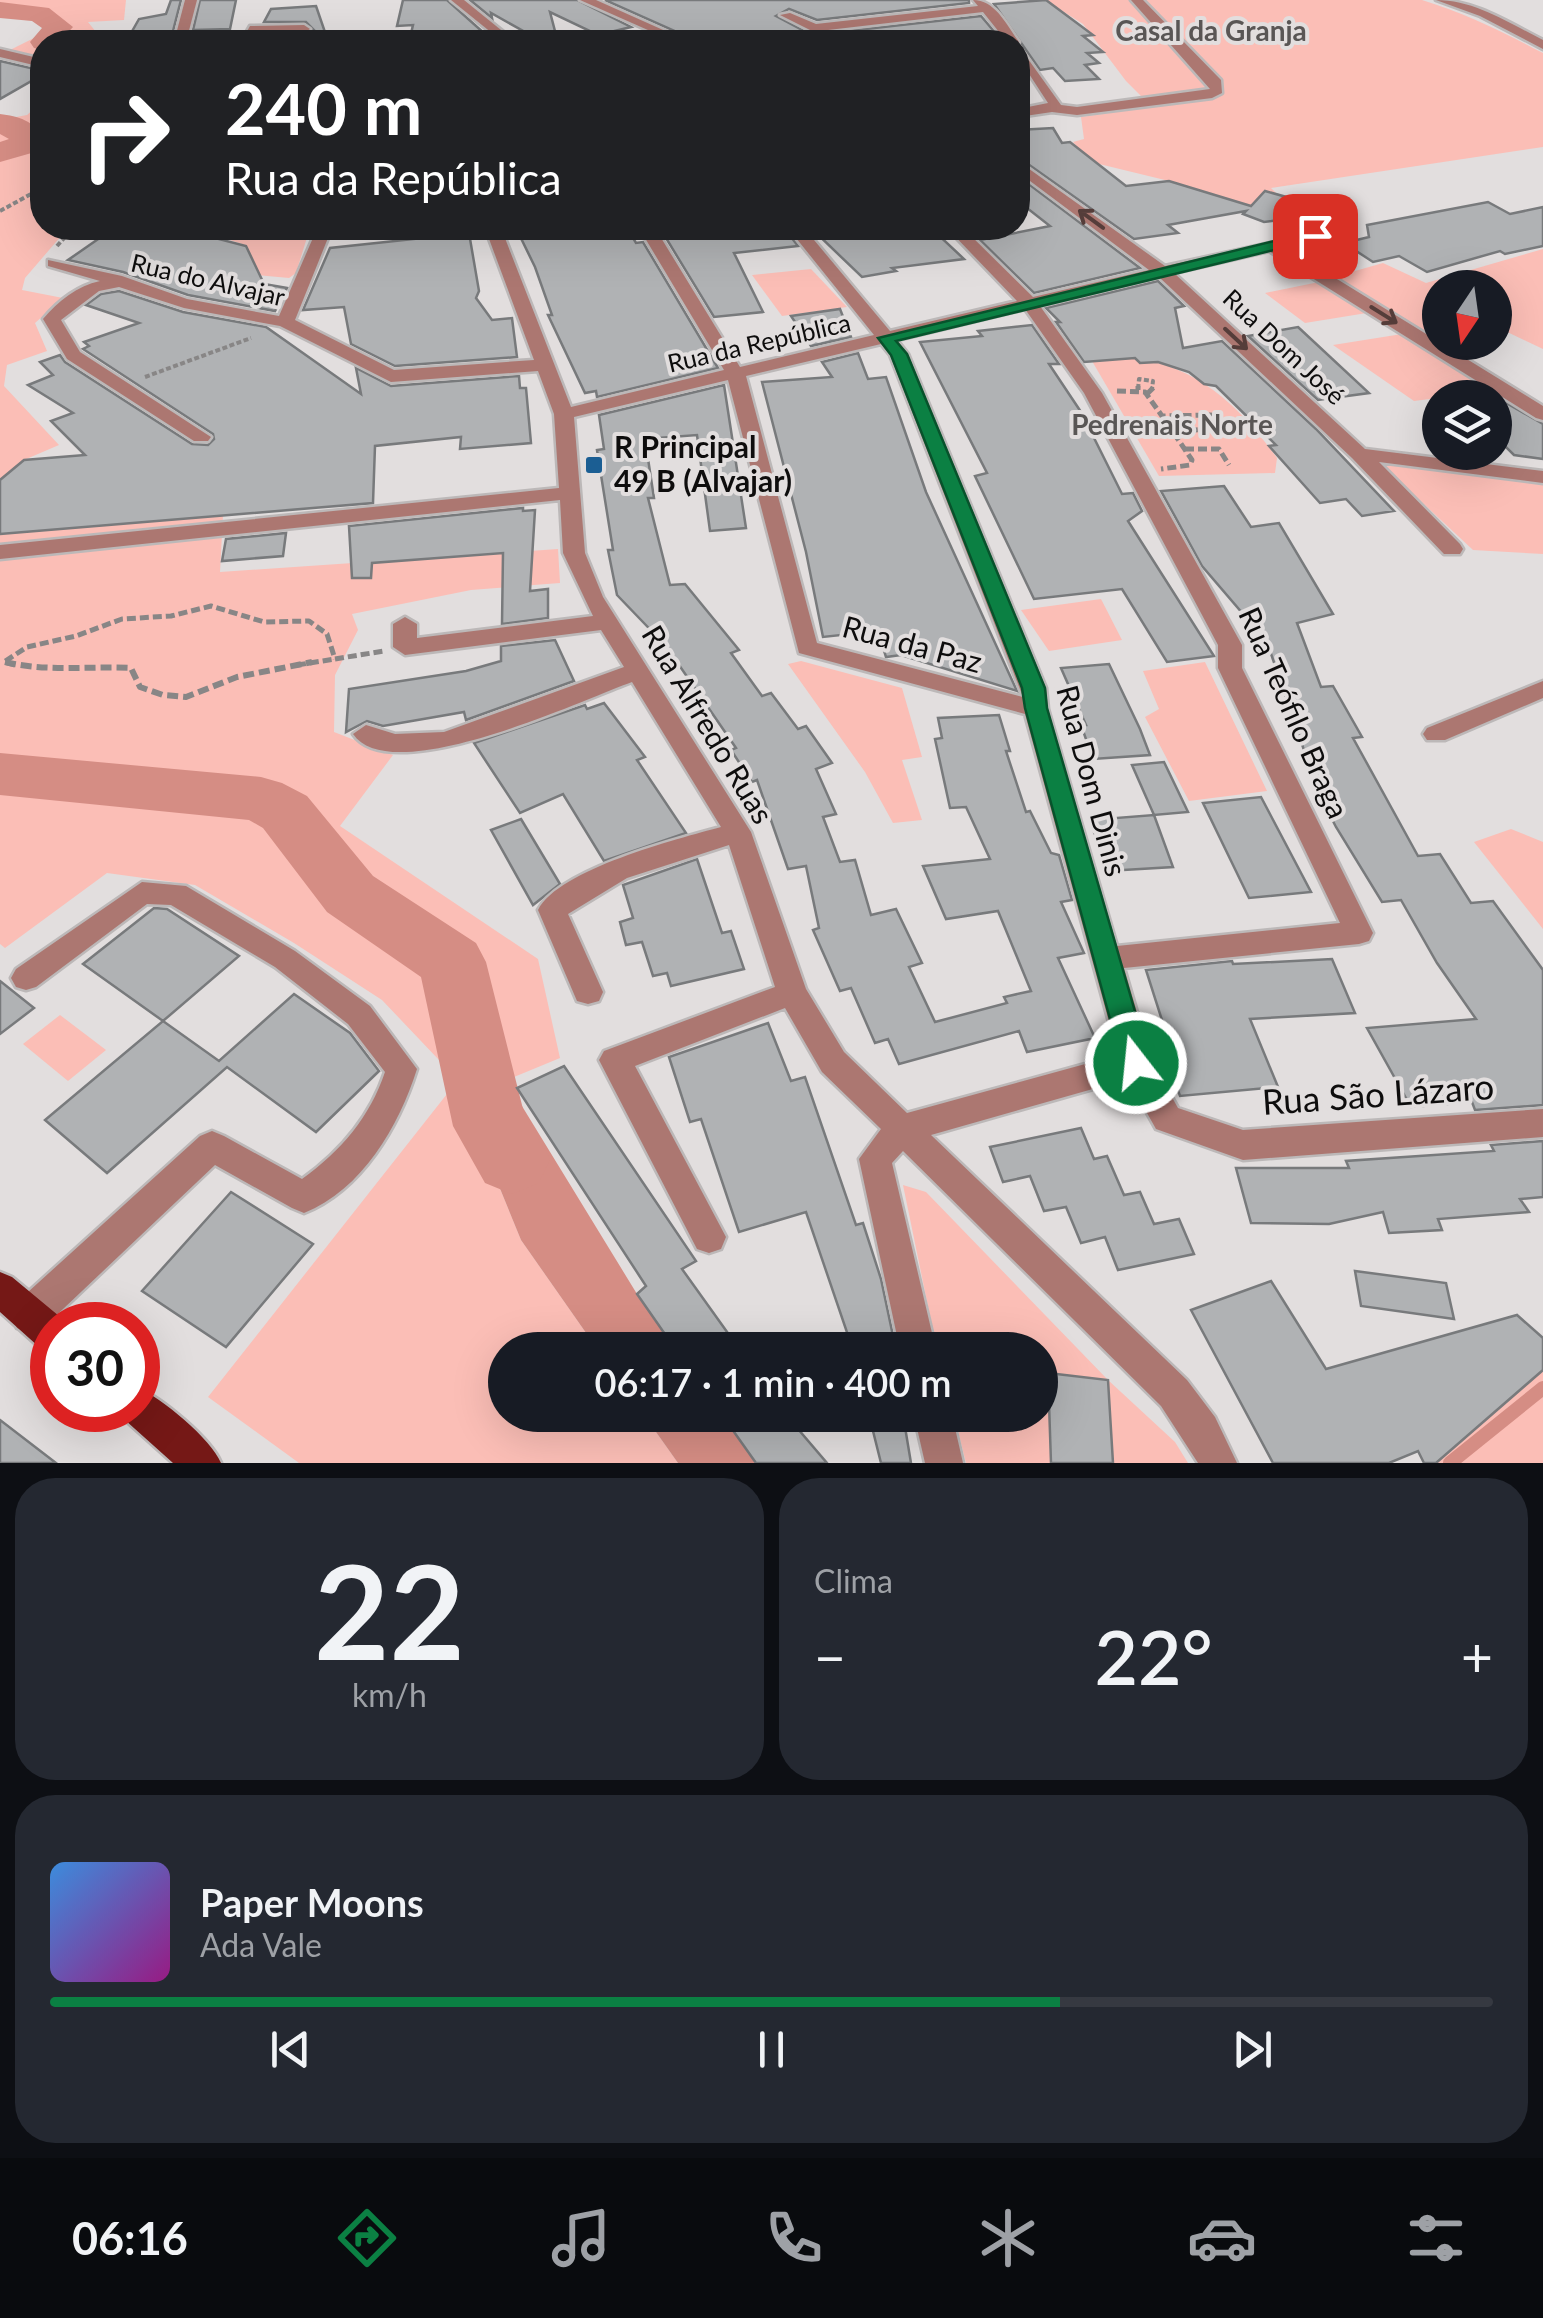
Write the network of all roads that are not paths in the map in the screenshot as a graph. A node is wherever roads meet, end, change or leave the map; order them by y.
1 (191, 0) edge
2 (457, 0) edge
3 (586, 0) edge
4 (1137, 0) edge
5 (1442, 0) edge
6 (984, 4) edge
7 (253, 13) dead end
8 (786, 14) dead end
9 (816, 28) junction
10 (304, 29) dead end
11 (183, 30) edge
12 (249, 30) edge
13 (296, 30) edge
14 (495, 30) edge
15 (656, 30) edge
16 (820, 30) edge
17 (1004, 30) edge
18 (1543, 45) edge
19 (1, 54) edge
20 (30, 60) edge
21 (1030, 67) edge
22 (1052, 108) junction
23 (1030, 111) edge
24 (1030, 173) edge
25 (1315, 236) dead end
26 (321, 240) edge
27 (498, 240) edge
28 (654, 240) edge
29 (806, 240) edge
30 (967, 240) edge
31 (1271, 245) junction
32 (54, 263) dead end
33 (1164, 272) junction
34 (120, 282) junction
35 (1031, 305) junction
36 (287, 323) junction
37 (886, 338) junction
38 (546, 365) junction
39 (736, 375) junction
40 (564, 414) junction
41 (1543, 414) edge
42 (201, 437) dead end
43 (1358, 454) junction
44 (1543, 477) edge
45 (571, 493) junction
46 (1452, 549) dead end
47 (0, 552) edge
48 (608, 622) junction
49 (405, 636) road end
50 (638, 671) junction
51 (1543, 690) edge
52 (1036, 708) junction
53 (366, 734) dead end
54 (1436, 734) dead end
55 (738, 832) junction
56 (1106, 960) junction
57 (26, 978) dead end
58 (588, 992) dead end
59 (792, 993) junction
60 (1136, 1063) junction
61 (1543, 1123) edge
62 (902, 1129) junction
63 (709, 1237) dead end
64 (0, 1289) edge
65 (62, 1302) edge
66 (30, 1315) edge
67 (914, 1332) edge
68 (160, 1427) edge
69 (937, 1432) edge
70 (202, 1463) edge
71 (944, 1463) edge
72 (1218, 1463) edge

1 - 11 street
2 - 14 street
3 - 15 street
4 - 22 street
5 - 18 street
6 - 9 street
6 - 17 street
7 - 12 street
8 - 9 street
9 - 16 street
10 - 13 street
19 - 20 street
21 - 22 street
22 - 23 street
33 -> 24 street, Rua Dom José
25 - 31 street, Rua da República
26 - 36 street
27 - 38 street, Rua Alfredo Ruas
28 - 39 street, Rua da Paz
29 - 37 street, Rua Dom Dinis
30 - 35 street, Rua Teófilo Braga
31 - 33 street, Rua da República
31 -> 41 street
32 - 34 street
33 - 35 street, Rua da República
33 -> 43 street, Rua Dom José
34 - 36 street, Rua do Alvajar
34 - 42 street, Rua do Alvajar
35 - 37 street, Rua da República
35 - 56 street, Rua Teófilo Braga
36 - 38 street, Rua do Alvajar
37 - 39 street, Rua da República
37 - 52 street, Rua Dom Dinis
38 - 40 street, Rua Alfredo Ruas
39 - 40 street, Rua da República
39 - 52 street, Rua da Paz
40 - 45 street, Rua Alfredo Ruas
43 - 44 street
43 - 46 street, Rua Dom José
45 - 47 street
45 - 48 street, Rua Alfredo Ruas
48 - 49 street
48 - 50 street, Rua Alfredo Ruas
50 - 53 street
50 - 55 street, Rua Alfredo Ruas
51 - 54 street
52 - 56 street, Rua Dom Dinis
55 - 58 street
55 - 59 street, Rua Alfredo Ruas
56 - 60 street, Rua Dom Dinis
57 - 65 street
59 - 62 street, Rua Alfredo Ruas
59 - 63 street
60 - 61 street, Rua São Lázaro
60 - 62 street
62 - 67 street
62 - 72 street, Rua Alfredo Ruas
64 - 66 main road
68 - 70 main road
69 - 71 street

